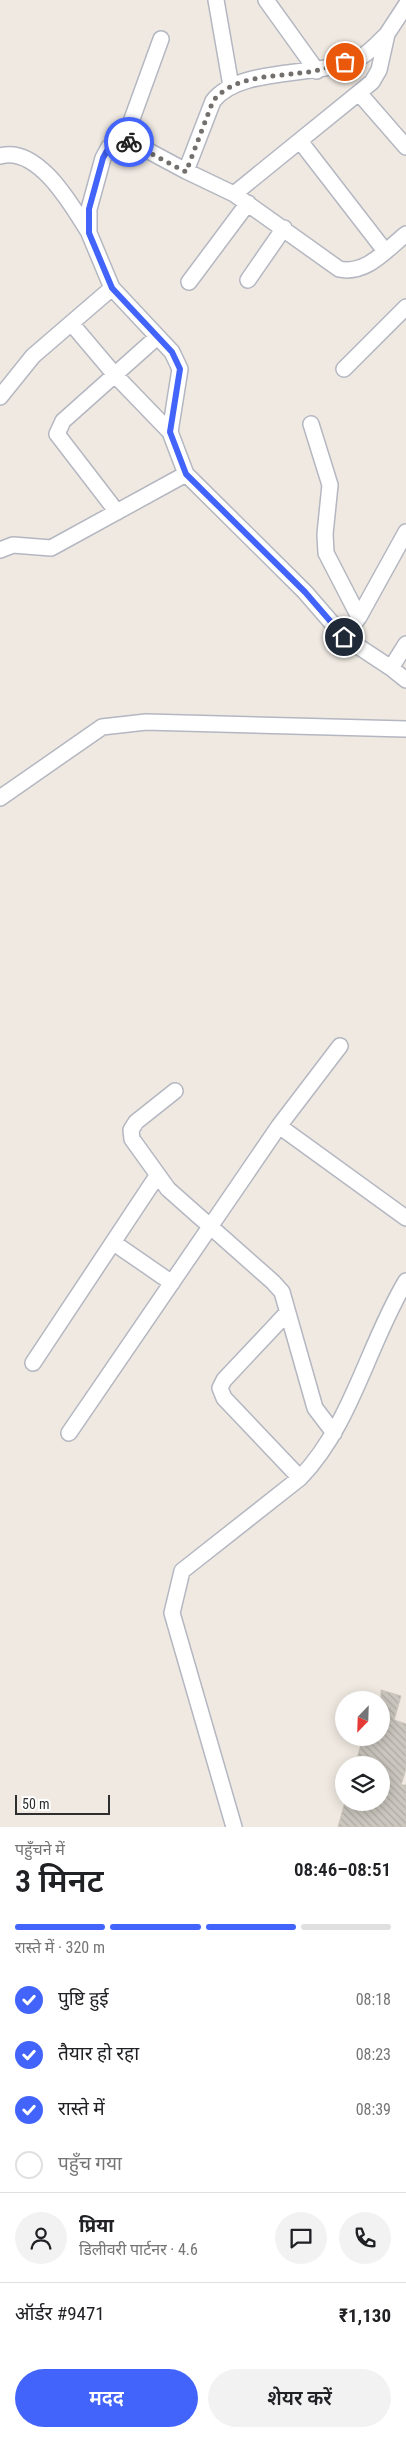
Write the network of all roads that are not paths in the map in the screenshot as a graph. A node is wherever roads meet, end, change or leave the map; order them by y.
1 (216, 0) edge
2 (266, 0) edge
3 (406, 5) edge
4 (387, 34) junction
5 (161, 39) dead end
6 (317, 71) junction
7 (231, 86) junction
8 (359, 93) junction
9 (124, 141) junction
10 (300, 141) junction
11 (406, 147) edge
12 (0, 156) edge
13 (186, 172) junction
14 (234, 194) junction
15 (248, 203) junction
16 (284, 228) junction
17 (89, 233) junction
18 (406, 234) edge
19 (384, 251) junction
20 (248, 280) dead end
21 (189, 282) dead end
22 (112, 288) junction
23 (406, 307) edge
24 (71, 323) junction
25 (156, 338) junction
26 (344, 369) dead end
27 (115, 375) junction
28 (0, 398) edge
29 (311, 424) dead end
30 (170, 432) junction
31 (186, 474) junction
32 (117, 512) junction
33 (406, 532) edge
34 (0, 550) edge
35 (359, 617) junction
36 (344, 637) junction
37 (406, 644) edge
38 (391, 668) junction
39 (406, 680) edge
40 (406, 729) edge
41 (0, 798) edge
42 (340, 1046) dead end
43 (175, 1091) dead end
44 (280, 1126) junction
45 (157, 1176) junction
46 (406, 1218) edge
47 (211, 1228) junction
48 (114, 1243) junction
49 (406, 1280) edge
50 (172, 1283) junction
51 (287, 1313) junction
52 (34, 1363) dead end
53 (69, 1433) dead end
54 (334, 1433) junction
55 (300, 1478) junction
56 (234, 1827) edge

1 - 7 street
2 - 6 street
3 - 4 street
4 - 6 street
4 - 8 street
5 - 9 street
6 - 7 street
7 - 13 street
8 - 10 street
8 - 11 street
9 - 13 street
9 - 17 street
10 - 14 street
10 - 19 street
12 - 17 street
13 - 14 street
14 - 15 street
15 - 16 street
15 - 21 street
16 - 19 street
16 - 20 street
17 - 22 street
18 - 19 street
22 - 24 street
22 - 25 street
23 - 26 street
24 - 27 street
24 - 28 street
25 - 27 street
25 - 30 street
27 - 30 street
27 - 32 street
29 - 35 street
30 - 31 street
31 - 32 street
31 - 36 street
32 - 34 street
33 - 35 street
35 - 36 street
36 - 38 street
37 - 38 street
38 - 39 street
40 - 41 street
42 - 44 street
43 - 45 street
44 - 46 street
44 - 47 street
45 - 47 street
45 - 48 street
47 - 50 street
47 - 51 street
48 - 50 street
48 - 52 street
49 - 54 street
50 - 53 street
51 - 54 street
51 - 55 street
54 - 55 street
55 - 56 street

